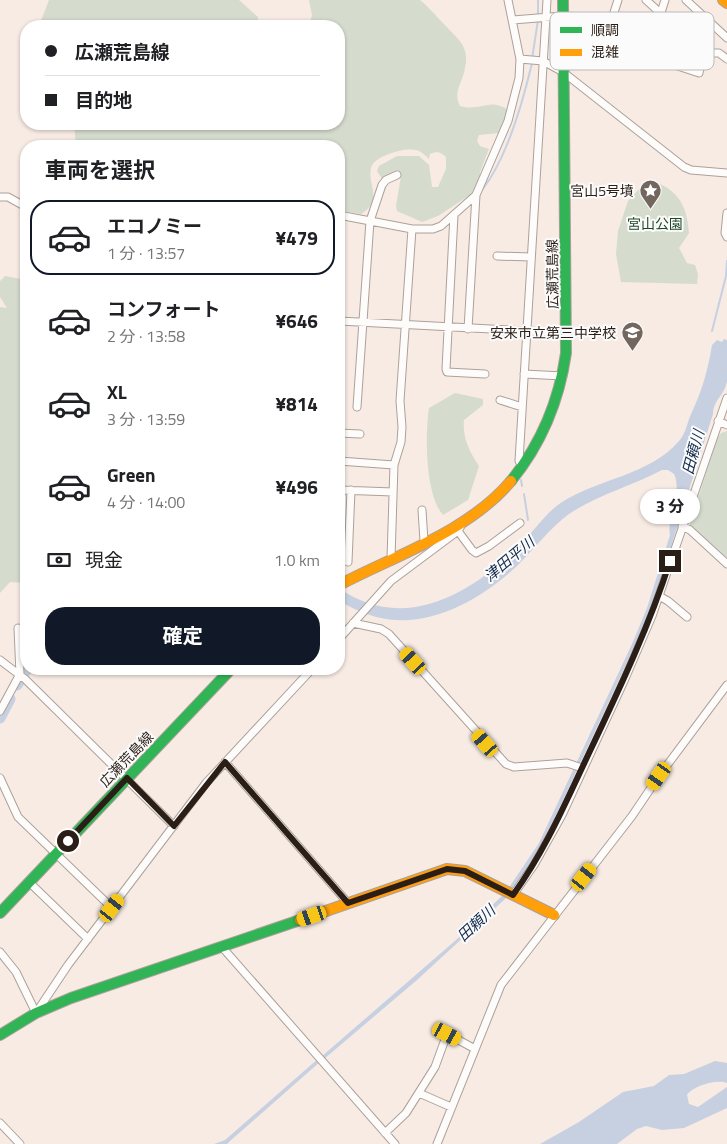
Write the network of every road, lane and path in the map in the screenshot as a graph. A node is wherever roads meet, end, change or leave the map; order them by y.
1 (508, 0) edge
2 (547, 0) edge
3 (618, 0) edge
4 (646, 0) edge
5 (665, 0) edge
6 (686, 0) edge
7 (723, 0) edge
8 (727, 4) edge
9 (614, 12) edge
10 (659, 12) edge
11 (660, 12) edge
12 (699, 12) edge
13 (546, 17) junction
14 (550, 17) edge
15 (513, 20) junction
16 (714, 26) edge
17 (727, 38) edge
18 (714, 53) edge
19 (520, 59) junction
20 (727, 59) edge
21 (543, 61) junction
22 (550, 65) edge
23 (559, 70) edge
24 (690, 70) edge
25 (700, 70) edge
26 (563, 72) junction
27 (727, 173) edge
28 (397, 175) dead end
29 (476, 195) junction
30 (0, 197) edge
31 (20, 204) edge
32 (727, 213) edge
33 (345, 215) edge
34 (454, 215) junction
35 (370, 221) junction
36 (412, 229) junction
37 (727, 237) edge
38 (497, 256) dead end
39 (531, 257) junction
40 (345, 322) edge
41 (363, 323) junction
42 (406, 326) junction
43 (447, 329) junction
44 (468, 330) junction
45 (525, 332) junction
46 (566, 333) junction
47 (485, 374) dead end
48 (524, 374) junction
49 (563, 376) junction
50 (727, 398) edge
51 (500, 400) dead end
52 (357, 407) dead end
53 (522, 407) junction
54 (718, 421) junction
55 (727, 425) edge
56 (345, 433) edge
57 (360, 434) dead end
58 (345, 461) edge
59 (394, 465) junction
60 (523, 467) junction
61 (345, 490) edge
62 (351, 490) junction
63 (393, 492) junction
64 (422, 510) dead end
65 (520, 523) dead end
66 (682, 526) junction
67 (459, 527) junction
68 (424, 541) junction
69 (391, 558) junction
70 (348, 562) dead end
71 (727, 564) edge
72 (345, 581) edge
73 (659, 596) junction
74 (687, 617) dead end
75 (353, 623) junction
76 (18, 628) dead end
77 (345, 632) edge
78 (20, 652) edge
79 (0, 660) edge
80 (20, 675) edge
81 (225, 675) edge
82 (306, 675) edge
83 (22, 676) joint
84 (727, 685) edge
85 (0, 711) edge
86 (225, 762) junction
87 (579, 766) junction
88 (0, 778) edge
89 (127, 778) junction
90 (174, 826) junction
91 (56, 854) junction
92 (29, 882) junction
93 (512, 895) junction
94 (348, 903) junction
95 (112, 908) junction
96 (0, 912) edge
97 (554, 915) junction
98 (88, 939) junction
99 (222, 947) junction
100 (0, 952) edge
101 (36, 1013) junction
102 (0, 1035) edge
103 (475, 1049) junction
104 (419, 1093) junction
105 (451, 1107) junction
106 (0, 1124) edge
107 (385, 1132) junction
108 (20, 1144) edge
109 (395, 1144) edge
110 (437, 1144) edge

1 - 15 street
2 - 13 street
3 - 9 street
4 - 10 street
5 - 11 street
6 - 12 street
7 - 8 main road
13 - 14 street
13 - 15 street
13 - 21 street
15 - 19 street
16 - 17 street
18 - 20 street
19 - 21 street
19 - 29 street
21 - 22 street
21 - 39 street
23 - 26 street
24 - 25 street
26 - 27 street
26 - 46 main road, 広瀬荒島線
28 - 35 street
29 - 34 street
29 - 44 street
30 - 31 street
32 - 37 street
33 - 35 street
34 - 36 street
34 - 43 street
35 - 36 street
35 - 41 street
36 - 42 street
38 - 39 street
39 - 45 street
40 - 41 street
41 - 42 street
41 - 52 street
42 - 43 street
42 - 59 street
43 - 44 street
43 - 47 street
44 - 45 street
45 - 46 street
45 - 48 street
46 - 49 main road, 広瀬荒島線
48 - 49 street
48 - 53 street
49 - 60 main road, 広瀬荒島線
50 - 54 street
51 - 53 street
53 - 60 street
54 - 55 street
54 - 66 street
56 - 57 street
58 - 59 street
59 - 63 street
60 - 67 main road, 広瀬荒島線
61 - 62 street
62 - 63 street
62 - 70 street
63 - 69 street
64 - 68 street
65 - 67 street
66 - 71 street
66 - 73 street
67 - 68 main road, 広瀬荒島線
67 - 75 street
68 - 69 main road, 広瀬荒島線
69 - 72 main road, 広瀬荒島線
73 - 74 street
73 - 87 street
75 - 77 street
75 - 87 street
76 - 78 street
79 - 80 street
81 - 89 main road, 広瀬荒島線
82 - 86 street
83 - 85 street
83 - 89 street
84 - 97 street
86 - 90 street
86 - 94 street
87 - 93 street
88 - 91 street
89 - 90 street
89 - 91 main road, 広瀬荒島線
90 - 95 street
91 - 92 main road, 広瀬荒島線
91 - 95 street
92 - 96 main road, 広瀬荒島線
92 - 98 street
93 - 94 main road
93 - 97 main road
94 - 99 main road
95 - 98 street
97 - 103 street
98 - 101 street
99 - 101 main road
99 - 107 street
100 - 101 street
101 - 102 main road
103 - 104 street
103 - 105 street
104 - 105 street
104 - 107 street
105 - 110 street
106 - 108 street
107 - 109 street

